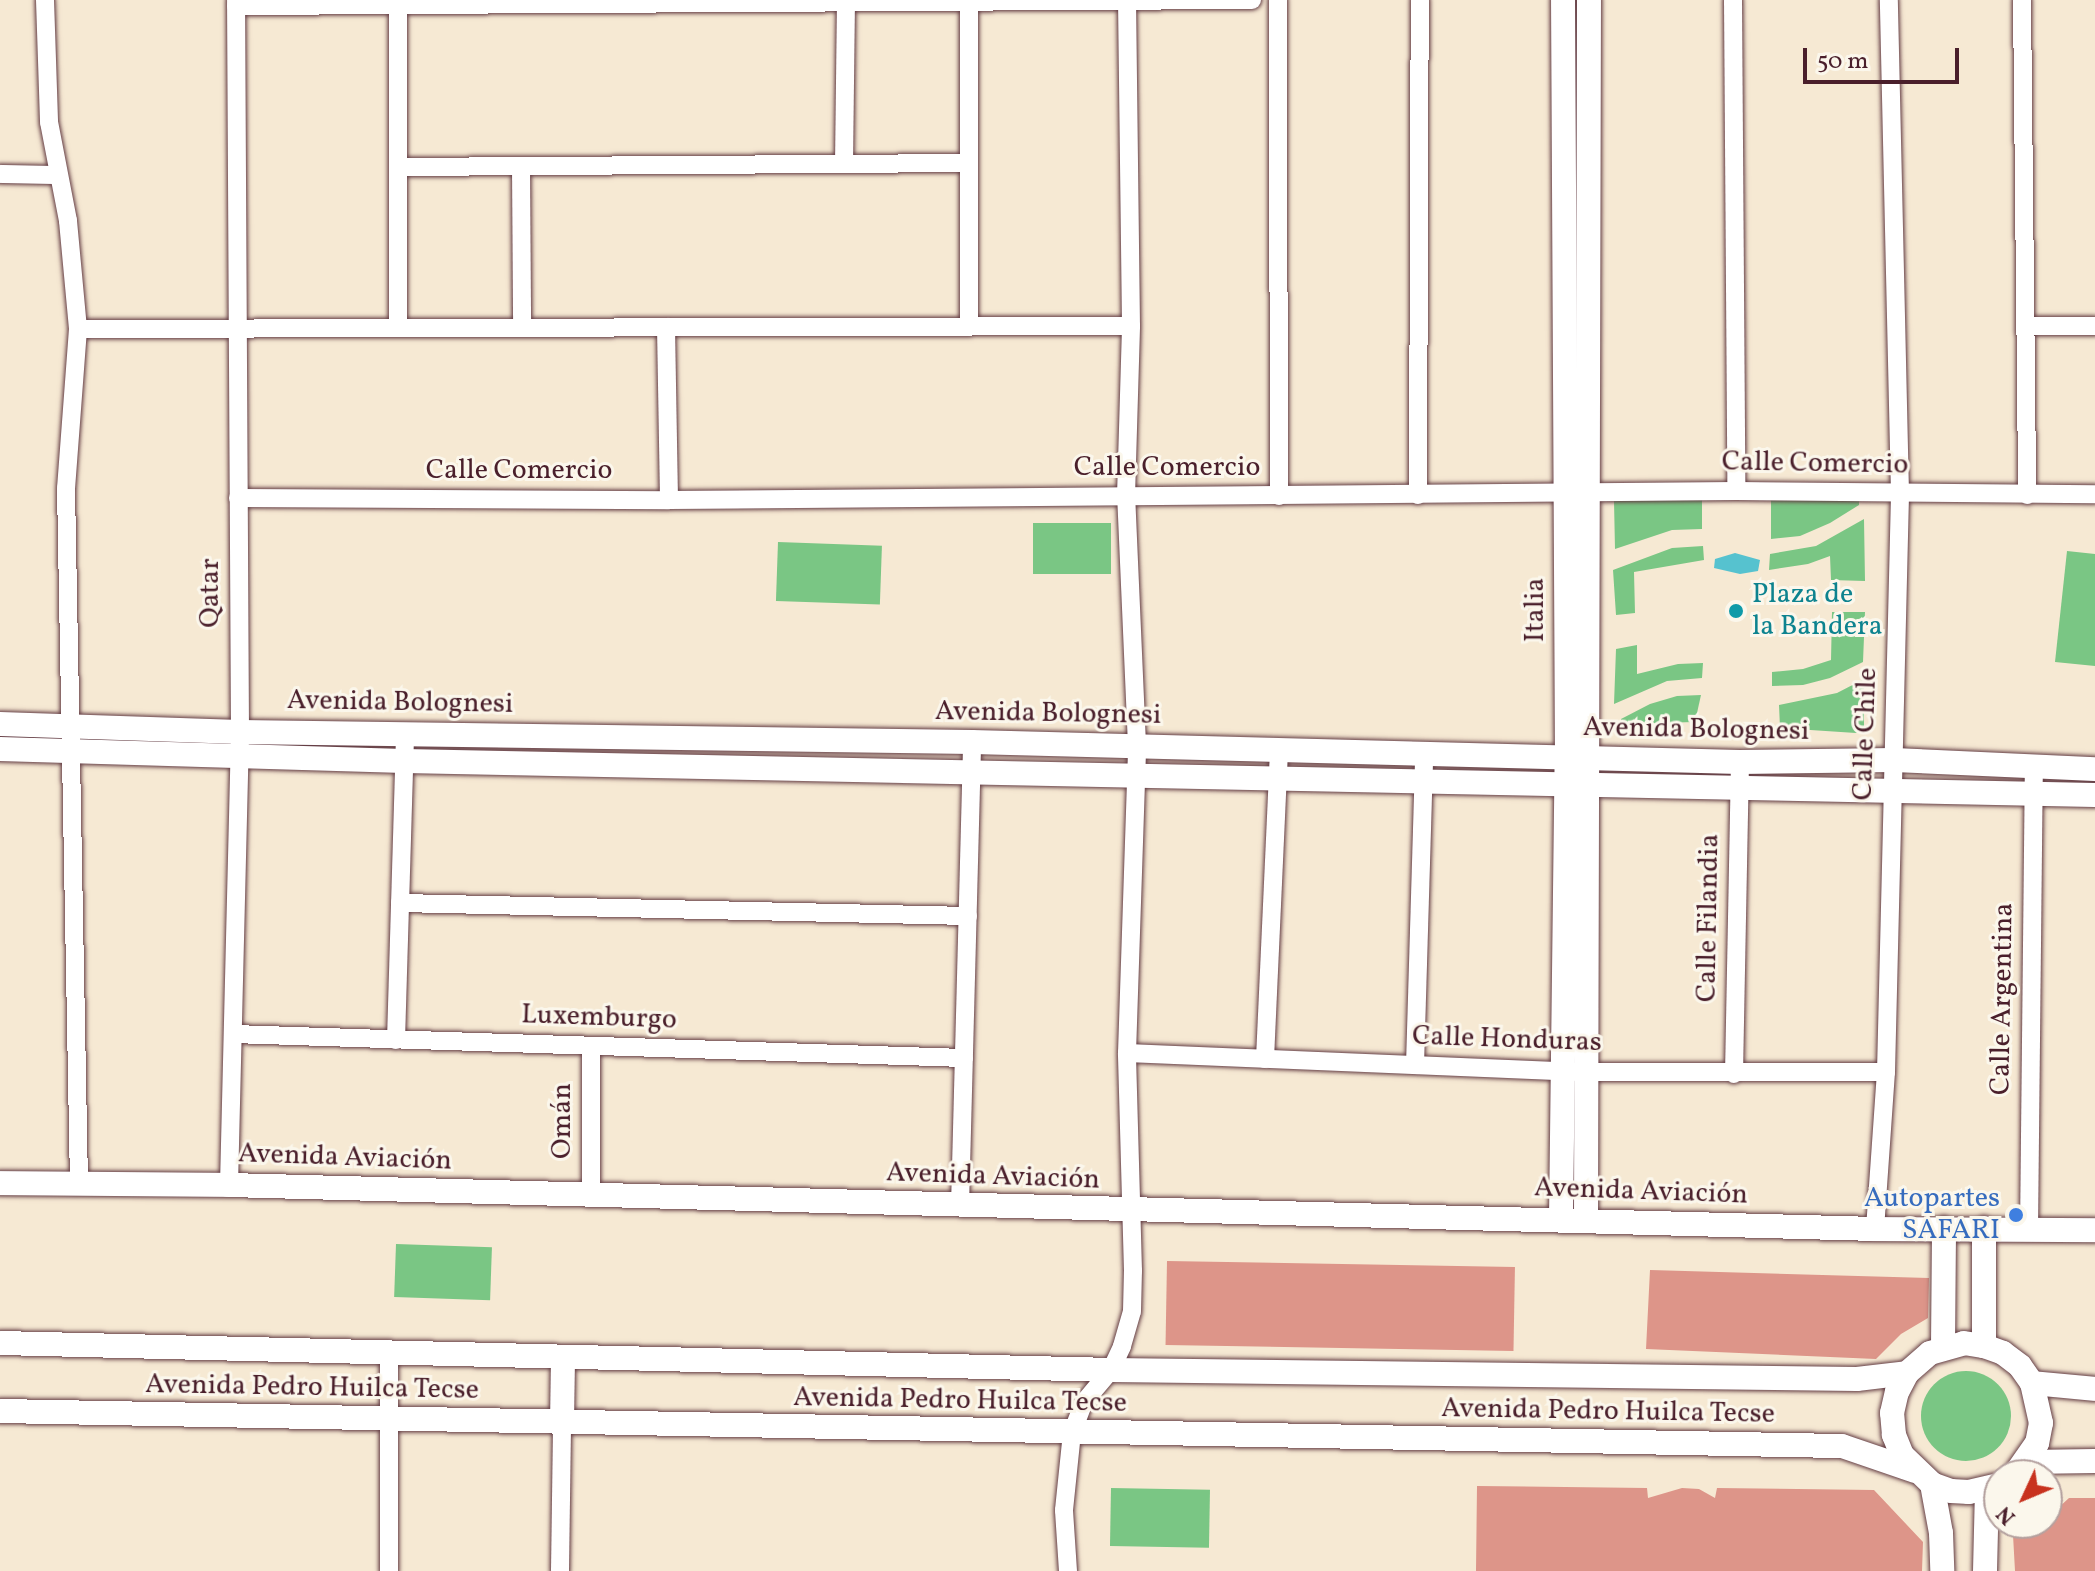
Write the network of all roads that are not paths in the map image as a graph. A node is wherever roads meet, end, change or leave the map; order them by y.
1 (45, 0) edge
2 (1127, 0) edge
3 (1252, 0) edge
4 (1278, 0) edge
5 (1420, 0) edge
6 (1563, 0) edge
7 (1589, 0) edge
8 (1733, 0) edge
9 (1889, 0) edge
10 (2022, 0) edge
11 (667, 2) edge
12 (969, 2) edge
13 (236, 3) edge
14 (846, 3) junction
15 (398, 5) junction
16 (969, 163) junction
17 (844, 164) junction
18 (521, 166) junction
19 (398, 167) junction
20 (0, 174) edge
21 (57, 175) junction
22 (969, 326) junction
23 (1131, 326) junction
24 (2025, 326) junction
25 (2095, 326) edge
26 (666, 327) junction
27 (398, 328) junction
28 (522, 328) junction
29 (78, 329) junction
30 (238, 329) junction
31 (1736, 491) junction
32 (1576, 493) junction
33 (1900, 493) junction
34 (2095, 494) edge
35 (1418, 495) junction
36 (2027, 495) junction
37 (1126, 496) junction
38 (1279, 496) junction
39 (238, 498) junction
40 (669, 500) junction
41 (0, 724) edge
42 (405, 733) junction
43 (71, 739) junction
44 (972, 742) junction
45 (239, 744) junction
46 (1137, 745) junction
47 (0, 749) edge
48 (1279, 749) junction
49 (1424, 754) junction
50 (1577, 759) junction
51 (1894, 760) junction
52 (404, 761) junction
53 (1740, 762) junction
54 (2034, 767) junction
55 (2095, 769) edge
56 (971, 772) junction
57 (1136, 776) junction
58 (1278, 778) junction
59 (1424, 781) junction
60 (1577, 784) junction
61 (1739, 787) junction
62 (1892, 790) junction
63 (2033, 793) junction
64 (2095, 795) edge
65 (400, 903) junction
66 (968, 916) junction
67 (233, 1034) junction
68 (396, 1040) junction
69 (591, 1046) junction
70 (1127, 1053) junction
71 (964, 1058) junction
72 (1265, 1059) junction
73 (1415, 1065) junction
74 (1574, 1071) junction
75 (1886, 1072) junction
76 (1734, 1074) junction
77 (0, 1183) edge
78 (79, 1183) junction
79 (229, 1185) junction
80 (591, 1196) junction
81 (960, 1206) junction
82 (1130, 1211) junction
83 (1561, 1219) junction
84 (1586, 1220) junction
85 (1944, 1228) junction
86 (1984, 1228) junction
87 (1875, 1229) junction
88 (2095, 1230) edge
89 (2029, 1231) junction
90 (0, 1343) edge
91 (1984, 1346) junction
92 (1943, 1347) junction
93 (389, 1354) junction
94 (563, 1358) junction
95 (1111, 1370) junction
96 (1907, 1373) junction
97 (2032, 1383) junction
98 (2095, 1389) edge
99 (0, 1411) edge
100 (389, 1420) junction
101 (562, 1423) junction
102 (1072, 1433) junction
103 (2025, 1459) edge
104 (2095, 1461) edge
105 (2063, 1464) edge
106 (1923, 1478) junction
107 (1983, 1488) edge
108 (1988, 1539) edge
109 (389, 1571) edge
110 (560, 1571) edge
111 (1068, 1571) edge
112 (1942, 1571) edge
113 (1985, 1571) edge

1 - 21 street
2 - 3 street
2 - 12 street
2 - 23 street
4 - 38 street
5 - 35 street
6 - 32 street, Italia
7 - 32 street
8 - 31 street
9 - 33 street, Calle Chile
10 - 24 street
11 - 14 street
11 - 15 street
12 - 14 street
12 - 16 street
13 - 15 street
13 - 30 street, Qatar
14 - 17 street
15 - 19 street
16 - 17 street
16 - 22 street
17 - 18 street
18 - 19 street
18 - 28 street
19 - 27 street
20 - 21 street
21 - 29 street
22 - 23 street
22 - 26 street
23 - 37 street
24 - 25 street
24 - 36 street
26 - 28 street
26 - 40 street
27 - 28 street
27 - 30 street
29 - 30 street
29 - 43 street
30 - 39 street, Qatar
31 - 32 street, Calle Comercio
31 - 33 street, Calle Comercio
32 - 35 street, Calle Comercio
32 - 50 street, Italia
33 - 36 street, Calle Comercio
33 - 51 street, Calle Chile
34 - 36 street, Calle Comercio
35 - 38 street, Calle Comercio
37 - 38 street, Calle Comercio
37 - 40 street, Calle Comercio
37 - 46 street
39 - 40 street, Calle Comercio
39 - 45 street, Qatar
41 - 43 street, Avenida Bolognesi
42 - 44 street, Avenida Bolognesi
42 - 45 street, Avenida Bolognesi
42 - 52 street
43 - 45 street, Avenida Bolognesi
43 - 47 street, Avenida Bolognesi
43 - 78 street
44 - 46 street, Avenida Bolognesi
44 - 56 street
45 - 52 street, Avenida Bolognesi
45 - 67 street, Qatar
46 - 48 street, Avenida Bolognesi
46 - 57 street
48 - 49 street, Avenida Bolognesi
48 - 58 street
49 - 50 street, Avenida Bolognesi
49 - 59 street
50 - 53 street, Avenida Bolognesi
50 - 60 street, Italia
51 - 53 street, Avenida Bolognesi
51 - 54 street, Avenida Bolognesi
51 - 62 street, Calle Chile
52 - 56 street, Avenida Bolognesi
52 - 65 street
53 - 61 street, Calle Filandia
54 - 55 street, Avenida Bolognesi
54 - 63 street, Calle Argentina
56 - 57 street, Avenida Bolognesi
56 - 66 street
57 - 58 street, Avenida Bolognesi
57 - 70 street
58 - 59 street, Avenida Bolognesi
58 - 72 street
59 - 60 street, Avenida Bolognesi
59 - 73 street
60 - 61 street, Avenida Bolognesi
60 - 74 street, Italia
61 - 62 street, Avenida Bolognesi
61 - 76 street, Calle Filandia
62 - 63 street, Avenida Bolognesi
62 - 75 street, Calle Chile
63 - 64 street, Avenida Bolognesi
63 - 89 street, Calle Argentina
65 - 66 street
65 - 68 street
66 - 71 street
67 - 68 street, Luxemburgo
67 - 79 street, Qatar
68 - 69 street, Luxemburgo
69 - 71 street, Luxemburgo
69 - 80 street, Omán
70 - 72 street, Calle Honduras
70 - 82 street
71 - 81 street
72 - 73 street, Calle Honduras
73 - 74 street, Calle Honduras
74 - 76 street, Calle Honduras
74 - 83 street, Italia
74 - 84 street
75 - 76 street, Calle Honduras
75 - 87 street, Calle Chile
77 - 78 street, Avenida Aviación
78 - 79 street, Avenida Aviación
79 - 80 street, Avenida Aviación
80 - 81 street, Avenida Aviación
81 - 82 street, Avenida Aviación
82 - 83 street, Avenida Aviación
82 - 95 street
83 - 84 street, Avenida Aviación
84 - 87 street, Avenida Aviación
85 - 86 street, Avenida Aviación
85 - 87 street, Avenida Aviación
85 - 92 street
86 - 89 street, Avenida Aviación
86 - 91 street
88 - 89 street, Avenida Aviación
90 - 93 street, Avenida Pedro Huilca Tecse
91 - 92 street
91 - 97 street
92 - 96 street
93 - 94 street, Avenida Pedro Huilca Tecse
93 - 100 street
94 - 95 street, Avenida Pedro Huilca Tecse
94 - 101 street
95 - 96 street, Avenida Pedro Huilca Tecse
95 - 102 street
96 - 106 street
97 - 98 street
97 - 103 street
99 - 100 street, Avenida Pedro Huilca Tecse
100 - 101 street, Avenida Pedro Huilca Tecse
100 - 109 street
101 - 102 street, Avenida Pedro Huilca Tecse
101 - 110 street
102 - 106 street, Avenida Pedro Huilca Tecse
102 - 111 street
104 - 105 street
106 - 107 street, Avenida Pedro Huilca Tecse
106 - 112 street
108 - 113 street

